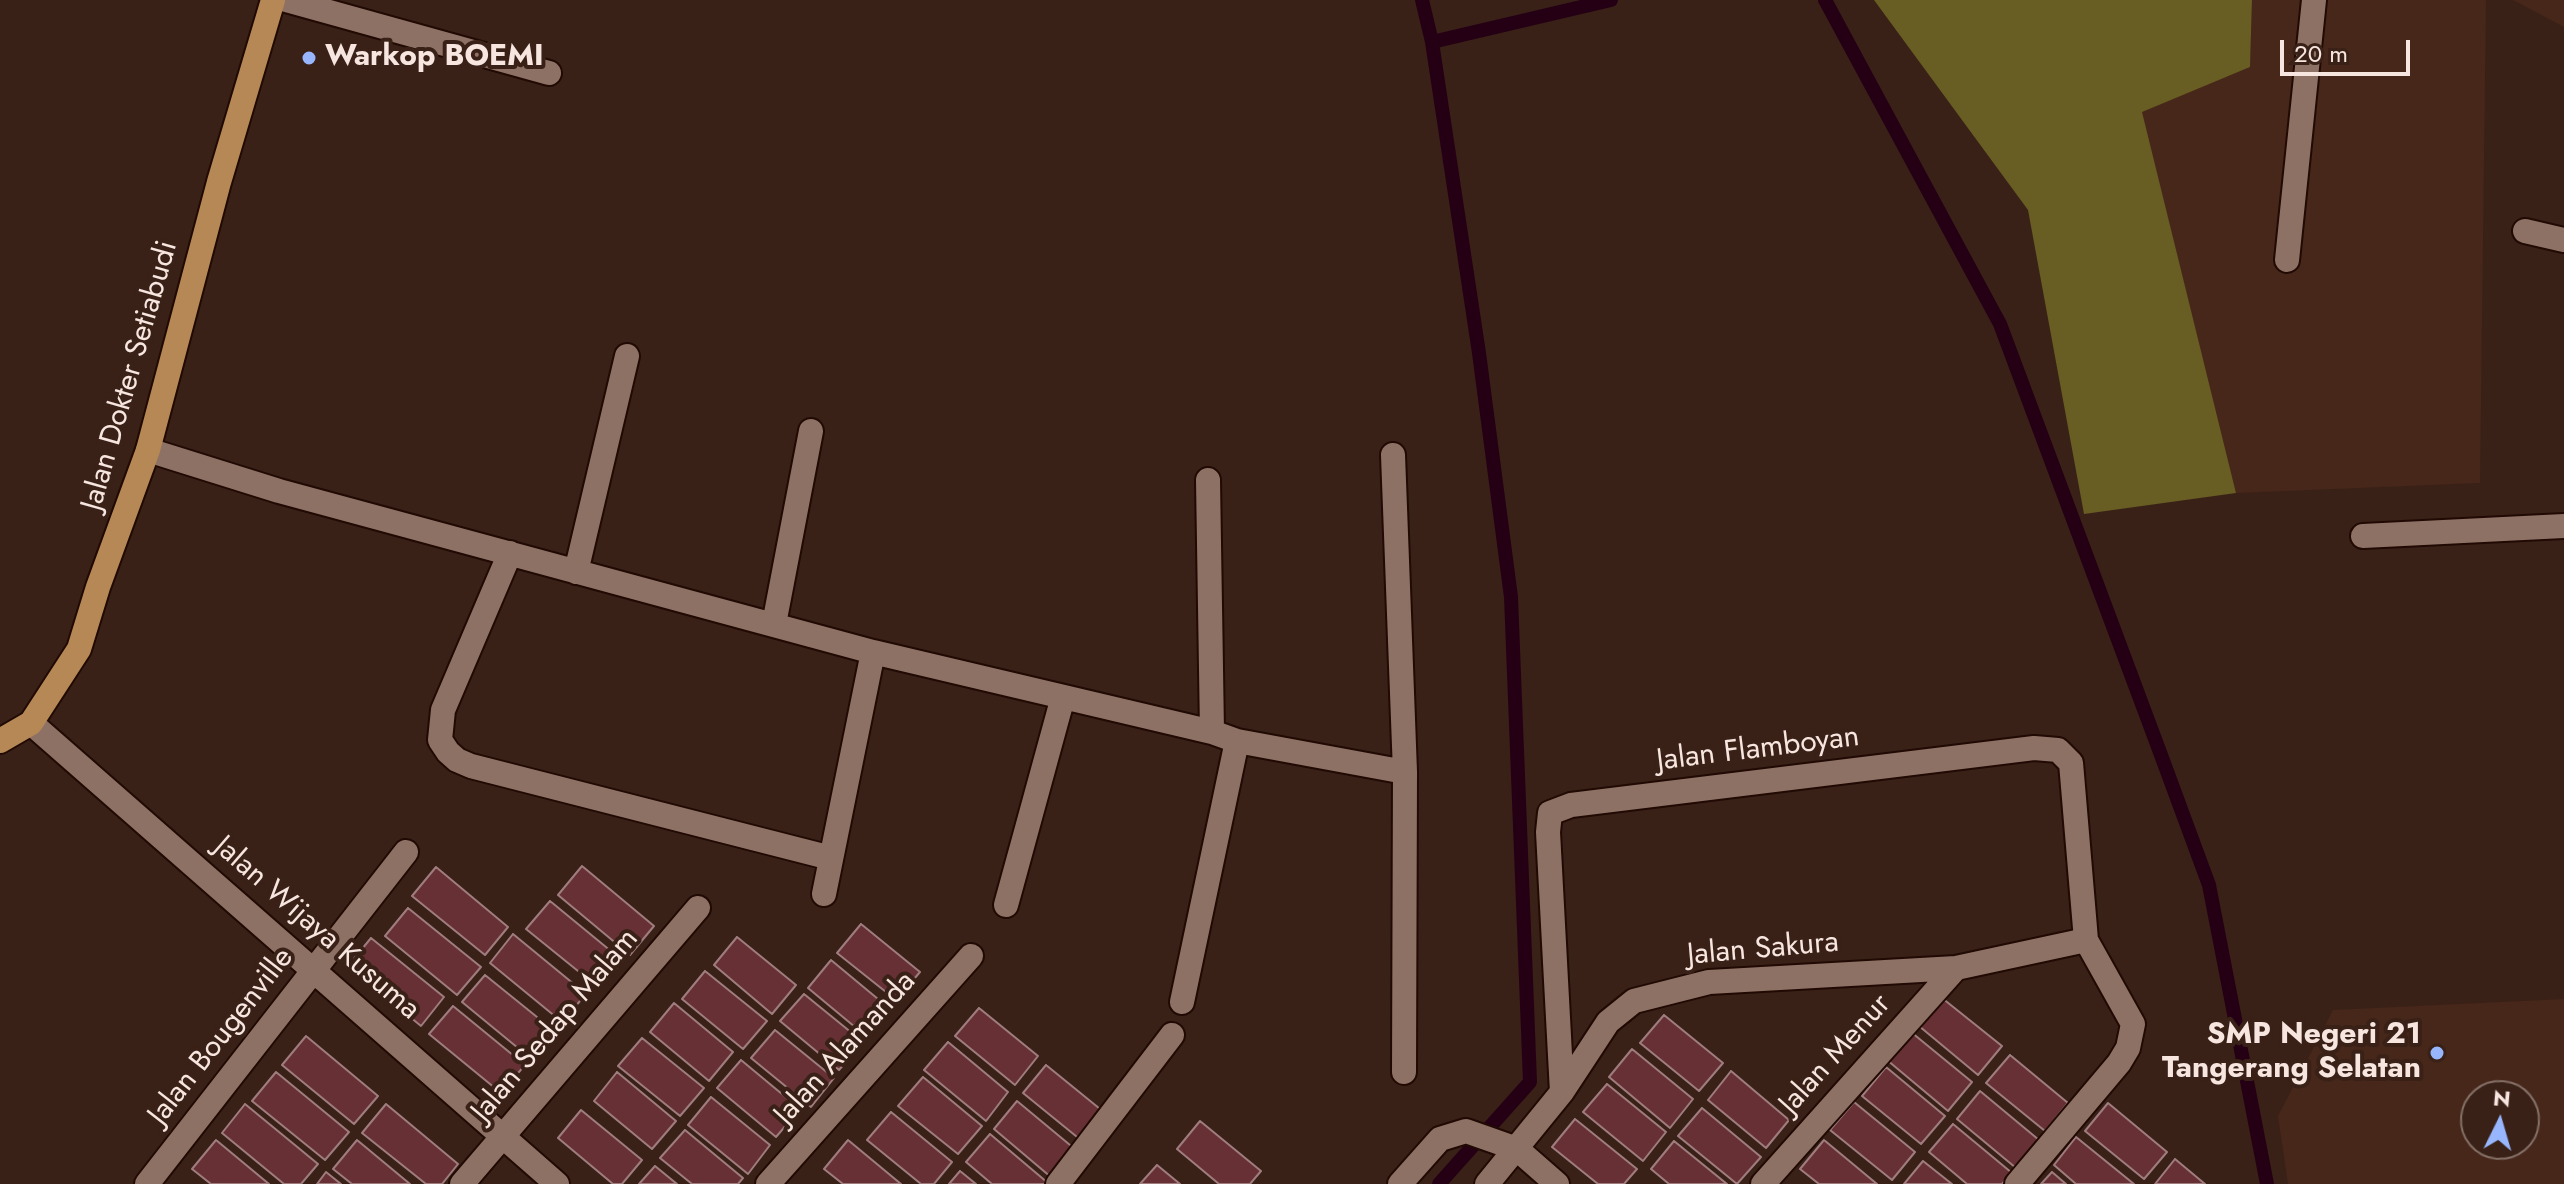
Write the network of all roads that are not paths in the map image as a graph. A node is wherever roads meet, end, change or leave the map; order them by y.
1 (273, 0) edge
2 (286, 0) edge
3 (2314, 0) edge
4 (549, 73) dead end
5 (2525, 231) dead end
6 (2564, 240) edge
7 (2287, 260) dead end
8 (627, 356) dead end
9 (811, 431) dead end
10 (148, 450) junction
11 (1393, 455) dead end
12 (1208, 480) dead end
13 (2564, 526) edge
14 (2363, 536) dead end
15 (510, 553) junction
16 (576, 572) junction
17 (774, 624) junction
18 (873, 652) junction
19 (1063, 697) junction
20 (31, 723) junction
21 (1212, 732) junction
22 (0, 741) edge
23 (1237, 741) junction
24 (1405, 772) junction
25 (406, 852) dead end
26 (831, 858) junction
27 (824, 894) dead end
28 (1006, 905) dead end
29 (698, 908) dead end
30 (2086, 940) junction
31 (971, 956) dead end
32 (1956, 968) junction
33 (316, 970) junction
34 (1182, 1002) dead end
35 (1172, 1035) dead end
36 (1404, 1072) dead end
37 (1562, 1092) junction
38 (503, 1138) junction
39 (1517, 1149) junction
40 (147, 1184) edge
41 (462, 1184) edge
42 (557, 1184) edge
43 (768, 1184) edge
44 (1058, 1184) edge
45 (1400, 1184) edge
46 (1487, 1184) edge
47 (1557, 1184) edge
48 (1763, 1184) edge
49 (2017, 1184) edge

1 - 10 main road, Jalan Dokter Setiabudi
2 - 4 street
3 - 7 street
5 - 6 street
8 - 16 street
9 - 17 street
10 - 15 street
10 - 20 main road, Jalan Dokter Setiabudi
11 - 24 street
12 - 21 street
13 - 14 street
15 - 16 street
15 - 26 street
16 - 17 street
17 - 18 street
18 - 19 street
18 - 26 street
19 - 21 street
19 - 28 street
20 - 22 main road, Jalan Dokter Setiabudi
20 - 33 street, Jalan Wijaya Kusuma
21 - 23 street
23 - 24 street
23 - 34 street
24 - 36 street
25 - 33 street, Jalan Bougenville
26 - 27 street
29 - 38 street, Jalan Sedap Malam
30 - 32 street, Jalan Sakura
30 - 37 street, Jalan Flamboyan
30 - 49 street
31 - 43 street, Jalan Alamanda
32 - 37 street, Jalan Sakura
32 - 48 street, Jalan Menur
33 - 38 street, Jalan Wijaya Kusuma
33 - 40 street, Jalan Bougenville
35 - 44 street
37 - 39 street, Jalan Sakura
38 - 41 street, Jalan Sedap Malam
38 - 42 street, Jalan Wijaya Kusuma
39 - 45 street
39 - 46 street, Jalan Sakura
39 - 47 street

